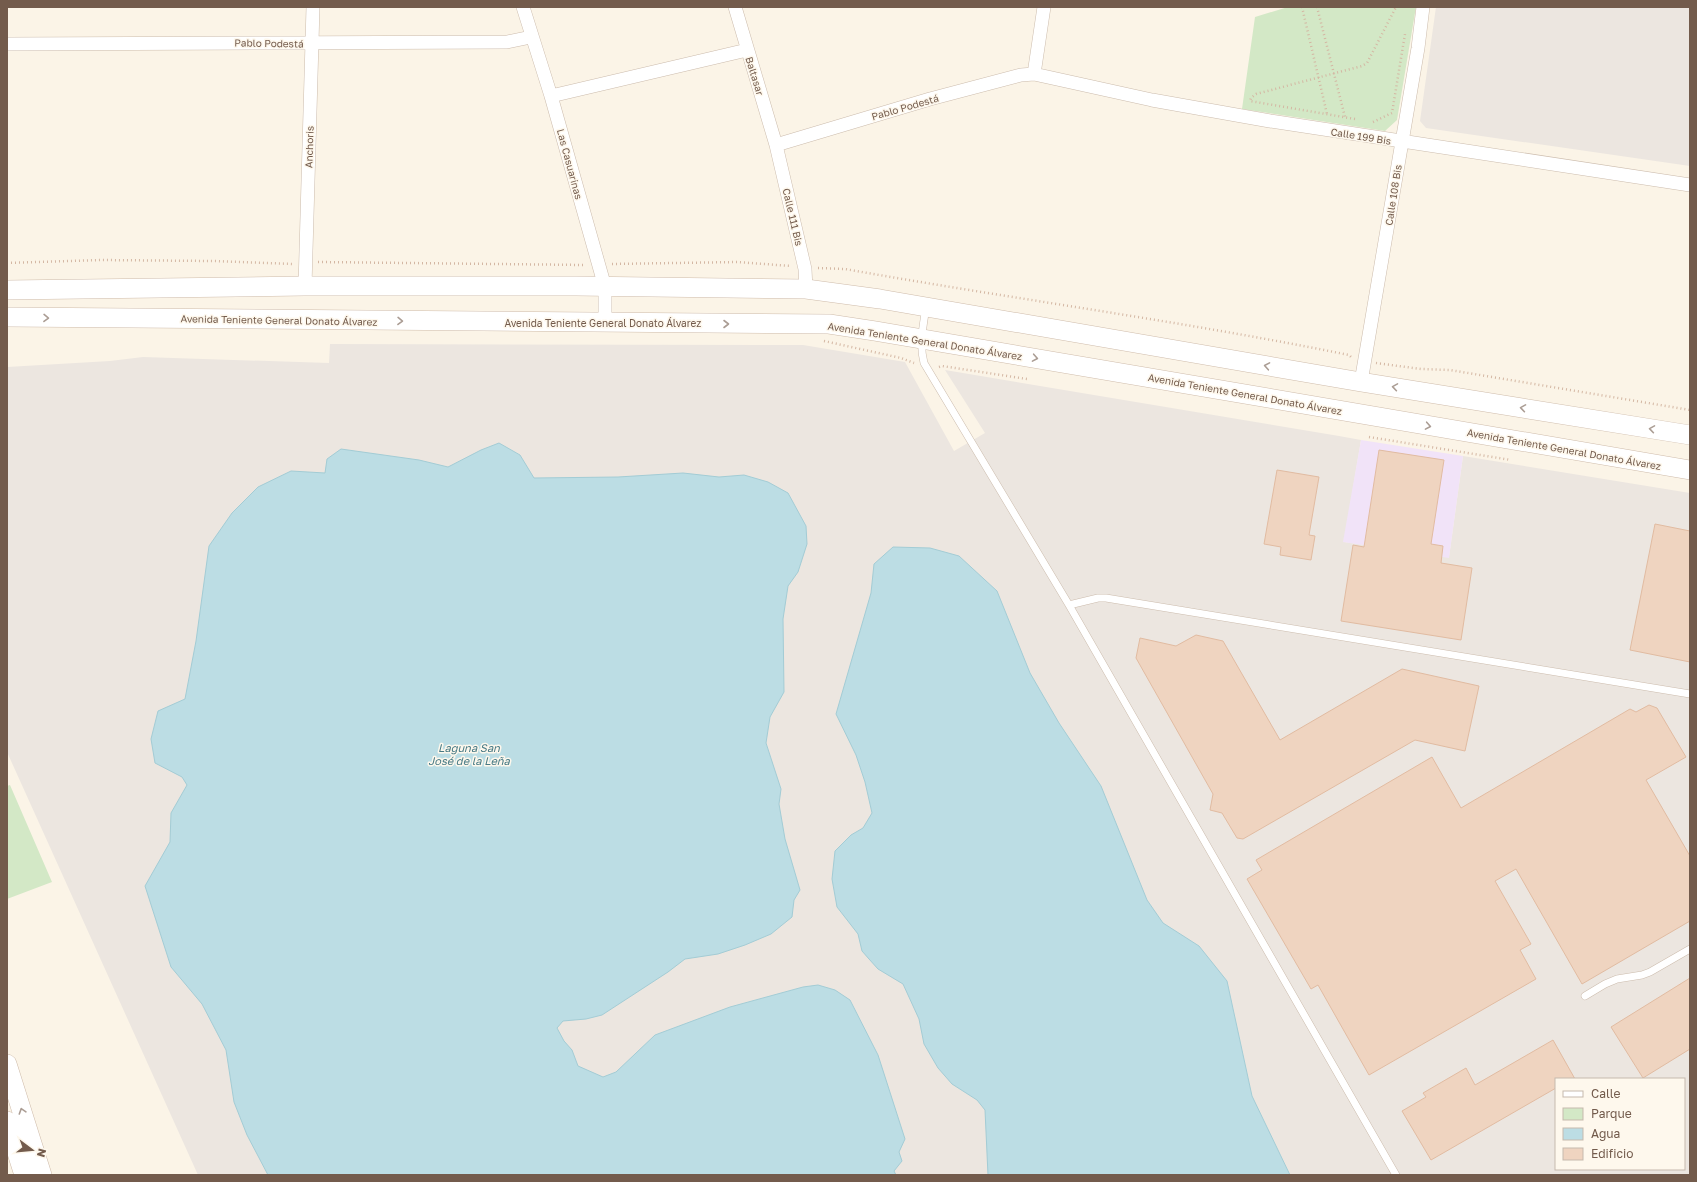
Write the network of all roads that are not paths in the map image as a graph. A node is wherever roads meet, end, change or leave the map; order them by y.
1 (313, 7) edge
2 (523, 7) edge
3 (735, 7) edge
4 (1044, 7) edge
5 (1423, 7) edge
6 (531, 37) junction
7 (312, 43) junction
8 (7, 44) edge
9 (747, 50) junction
10 (1034, 74) junction
11 (551, 96) junction
12 (1401, 142) junction
13 (776, 145) junction
14 (1690, 185) edge
15 (305, 286) junction
16 (605, 287) junction
17 (806, 289) junction
18 (7, 290) edge
19 (926, 307) junction
20 (7, 318) edge
21 (605, 324) junction
22 (921, 339) junction
23 (1361, 382) junction
24 (1690, 435) edge
25 (1690, 470) edge
26 (1070, 605) junction
27 (1690, 694) edge
28 (1690, 949) edge
29 (1584, 996) dead end
30 (7, 1064) edge
31 (11, 1092) edge
32 (7, 1121) edge
33 (24, 1175) edge
34 (42, 1175) edge
35 (1396, 1175) edge

1 - 7 street, Anchoris
2 - 6 street, Las Casuarinas
3 - 9 street, Baltasar
4 - 10 street
5 - 12 street, Calle 108 Bis
6 - 7 street, Pablo Podestá
6 - 11 street, Las Casuarinas
7 - 8 street, Pablo Podestá
7 - 15 street, Anchoris
9 - 11 street
9 - 13 street, Baltasar
10 - 12 street, Calle 199 Bis
10 - 13 street, Pablo Podestá
11 - 16 street, Las Casuarinas
12 - 14 street, Calle 199 Bis
12 - 23 street, Calle 108 Bis
13 - 17 street, Calle 111 Bis
15 - 16 main road
15 - 18 main road
16 - 17 main road
16 - 21 street, Las Casuarinas
17 - 19 main road
19 - 22 lane
23 -> 19 main road
20 -> 21 main road, Avenida Teniente General Donato Álvarez
21 -> 22 main road, Avenida Teniente General Donato Álvarez
22 -> 25 main road, Avenida Teniente General Donato Álvarez
22 - 26 lane
24 -> 23 main road
26 - 27 lane
26 - 35 lane
28 - 29 lane
30 - 31 main road
34 -> 31 main road
32 - 33 main road

